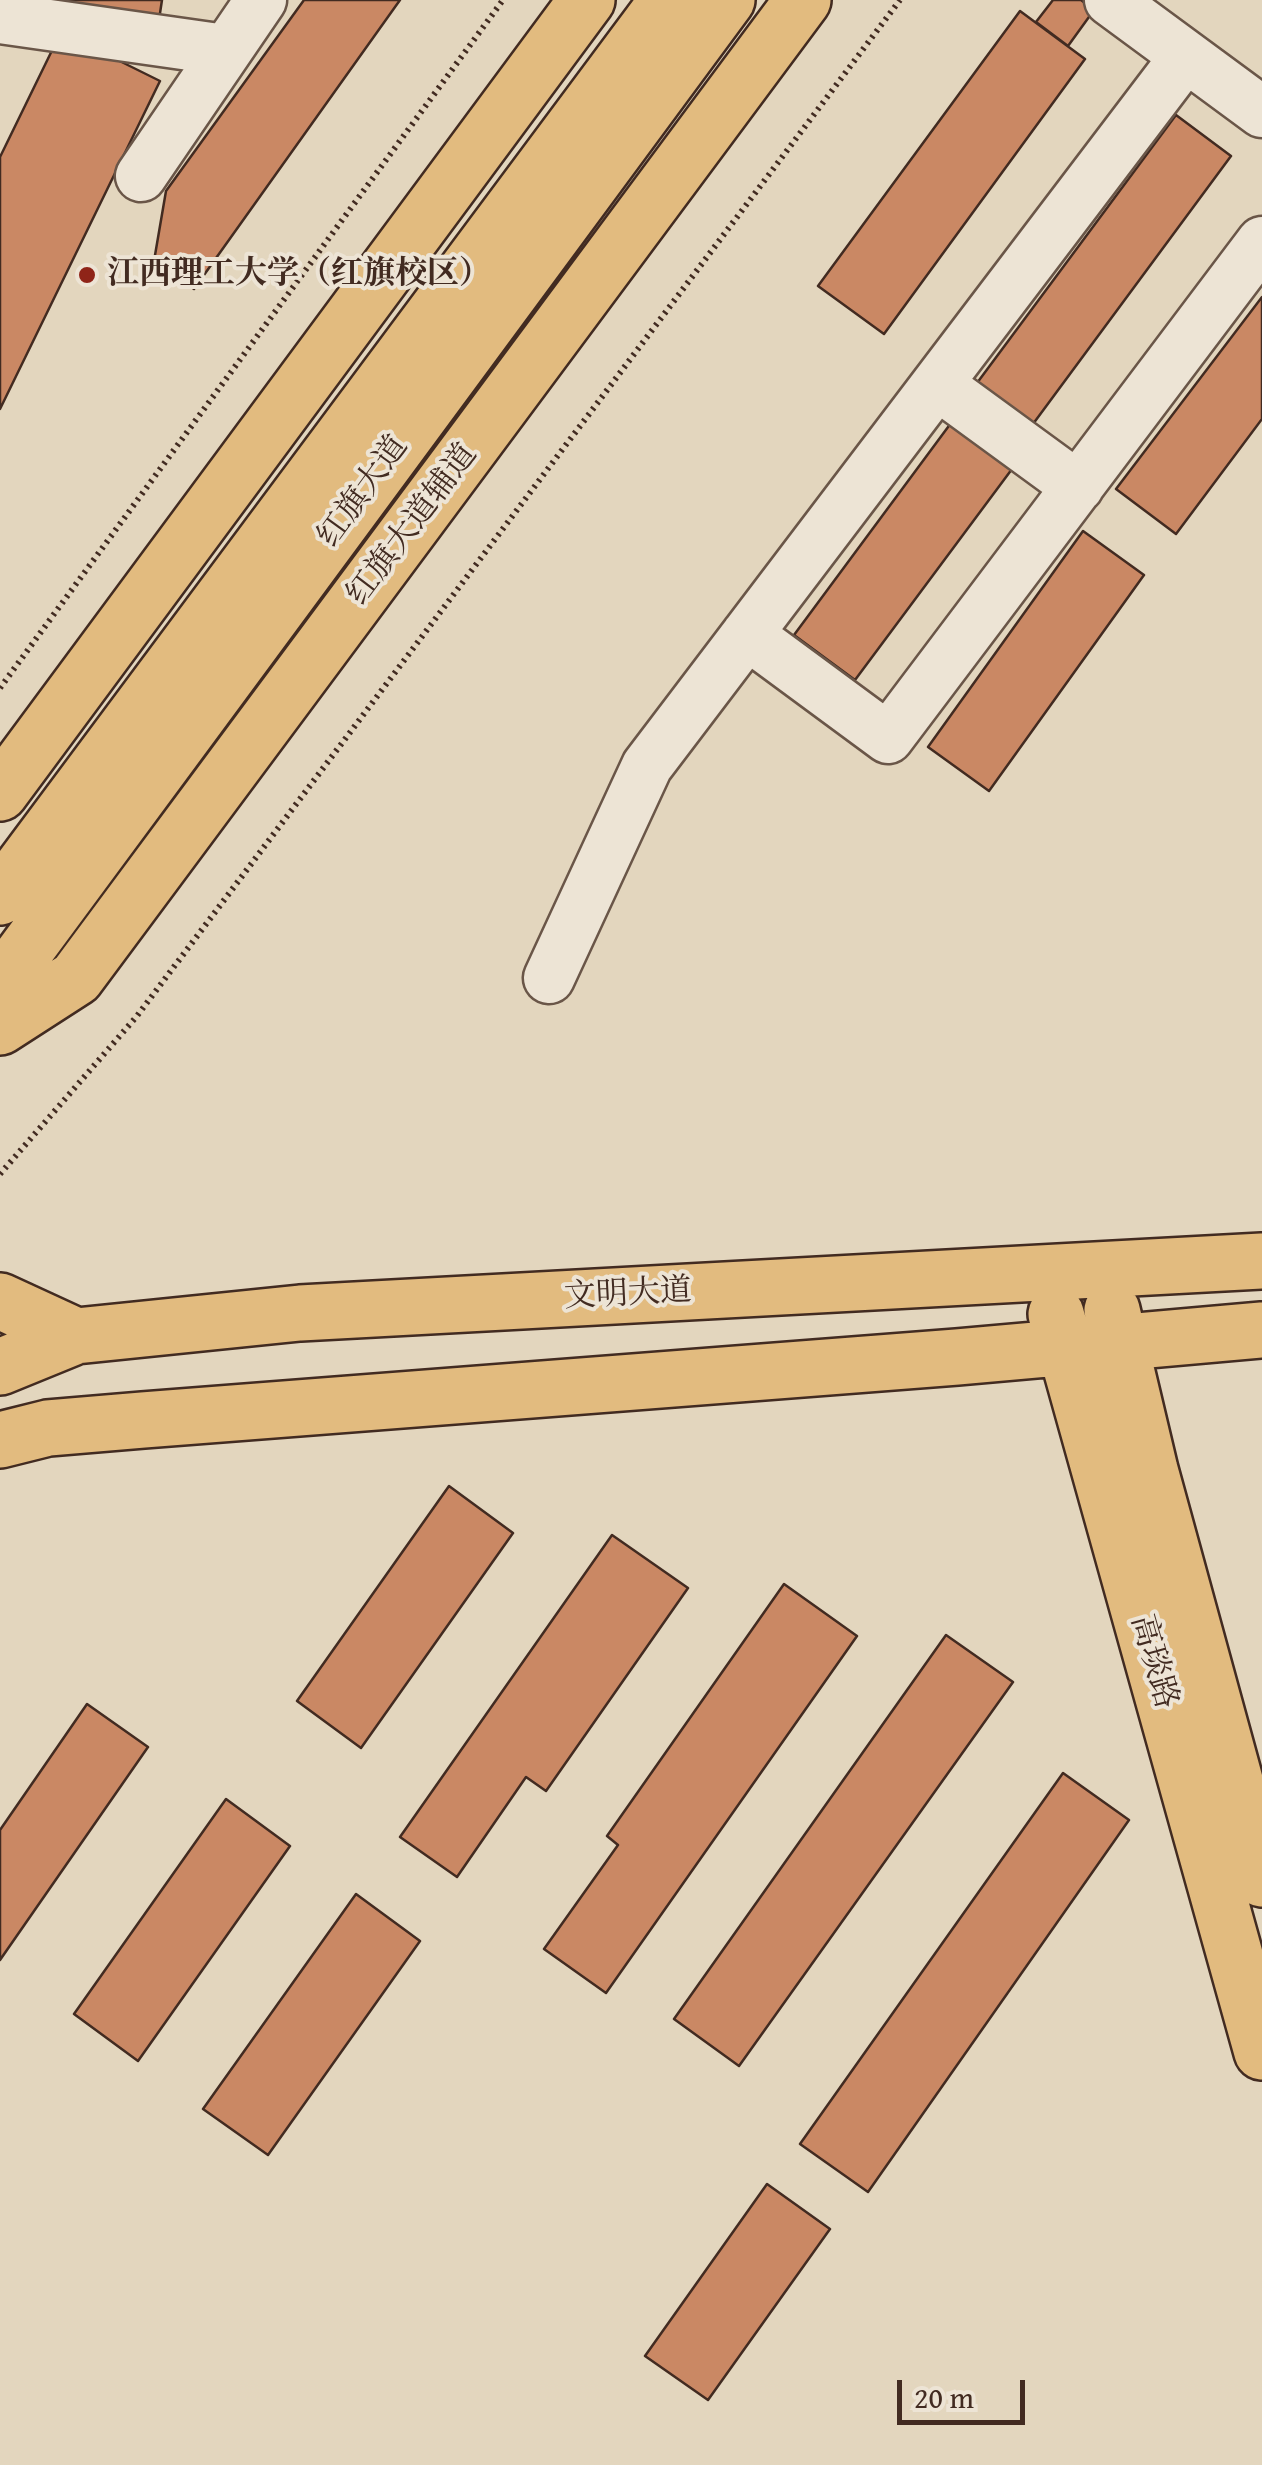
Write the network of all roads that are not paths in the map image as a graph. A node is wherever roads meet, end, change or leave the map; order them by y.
1 (2, 0) edge
2 (260, 0) edge
3 (587, 0) edge
4 (668, 0) edge
5 (728, 0) edge
6 (803, 0) edge
7 (1110, 0) edge
8 (0, 9) edge
9 (0, 18) edge
10 (225, 50) junction
11 (1186, 56) junction
12 (1262, 112) edge
13 (142, 176) dead end
14 (1262, 242) edge
15 (937, 384) junction
16 (1078, 487) junction
17 (747, 634) junction
18 (0, 793) edge
19 (0, 898) edge
20 (549, 978) dead end
21 (0, 985) edge
22 (0, 1027) edge
23 (1262, 1261) edge
24 (1102, 1268) junction
25 (1044, 1272) junction
26 (0, 1301) edge
27 (1262, 1330) edge
28 (76, 1336) junction
29 (1120, 1343) junction
30 (1065, 1347) junction
31 (0, 1366) edge
32 (0, 1440) edge
33 (1262, 1879) edge
34 (1262, 2052) edge

1 - 8 street
2 - 10 street
3 - 18 main road
4 - 19 main road, 红旗大道
5 - 21 main road, 红旗大道
6 - 22 main road, 红旗大道辅道
7 - 11 street
9 - 10 street
10 - 13 street
11 - 12 street
11 - 15 street
14 - 16 street
15 - 16 street
15 - 17 street
16 - 17 street
17 - 20 street
23 - 24 main road, 文明大道
24 - 25 main road, 文明大道
24 - 29 main road, 高琰路
25 - 28 main road, 文明大道
25 - 30 main road, 高琰路
26 - 28 main road
27 - 29 main road
28 - 31 main road, 文明大道
29 - 30 main road
29 - 33 main road, 高琰路
30 - 32 main road
30 - 34 main road, 高琰路

